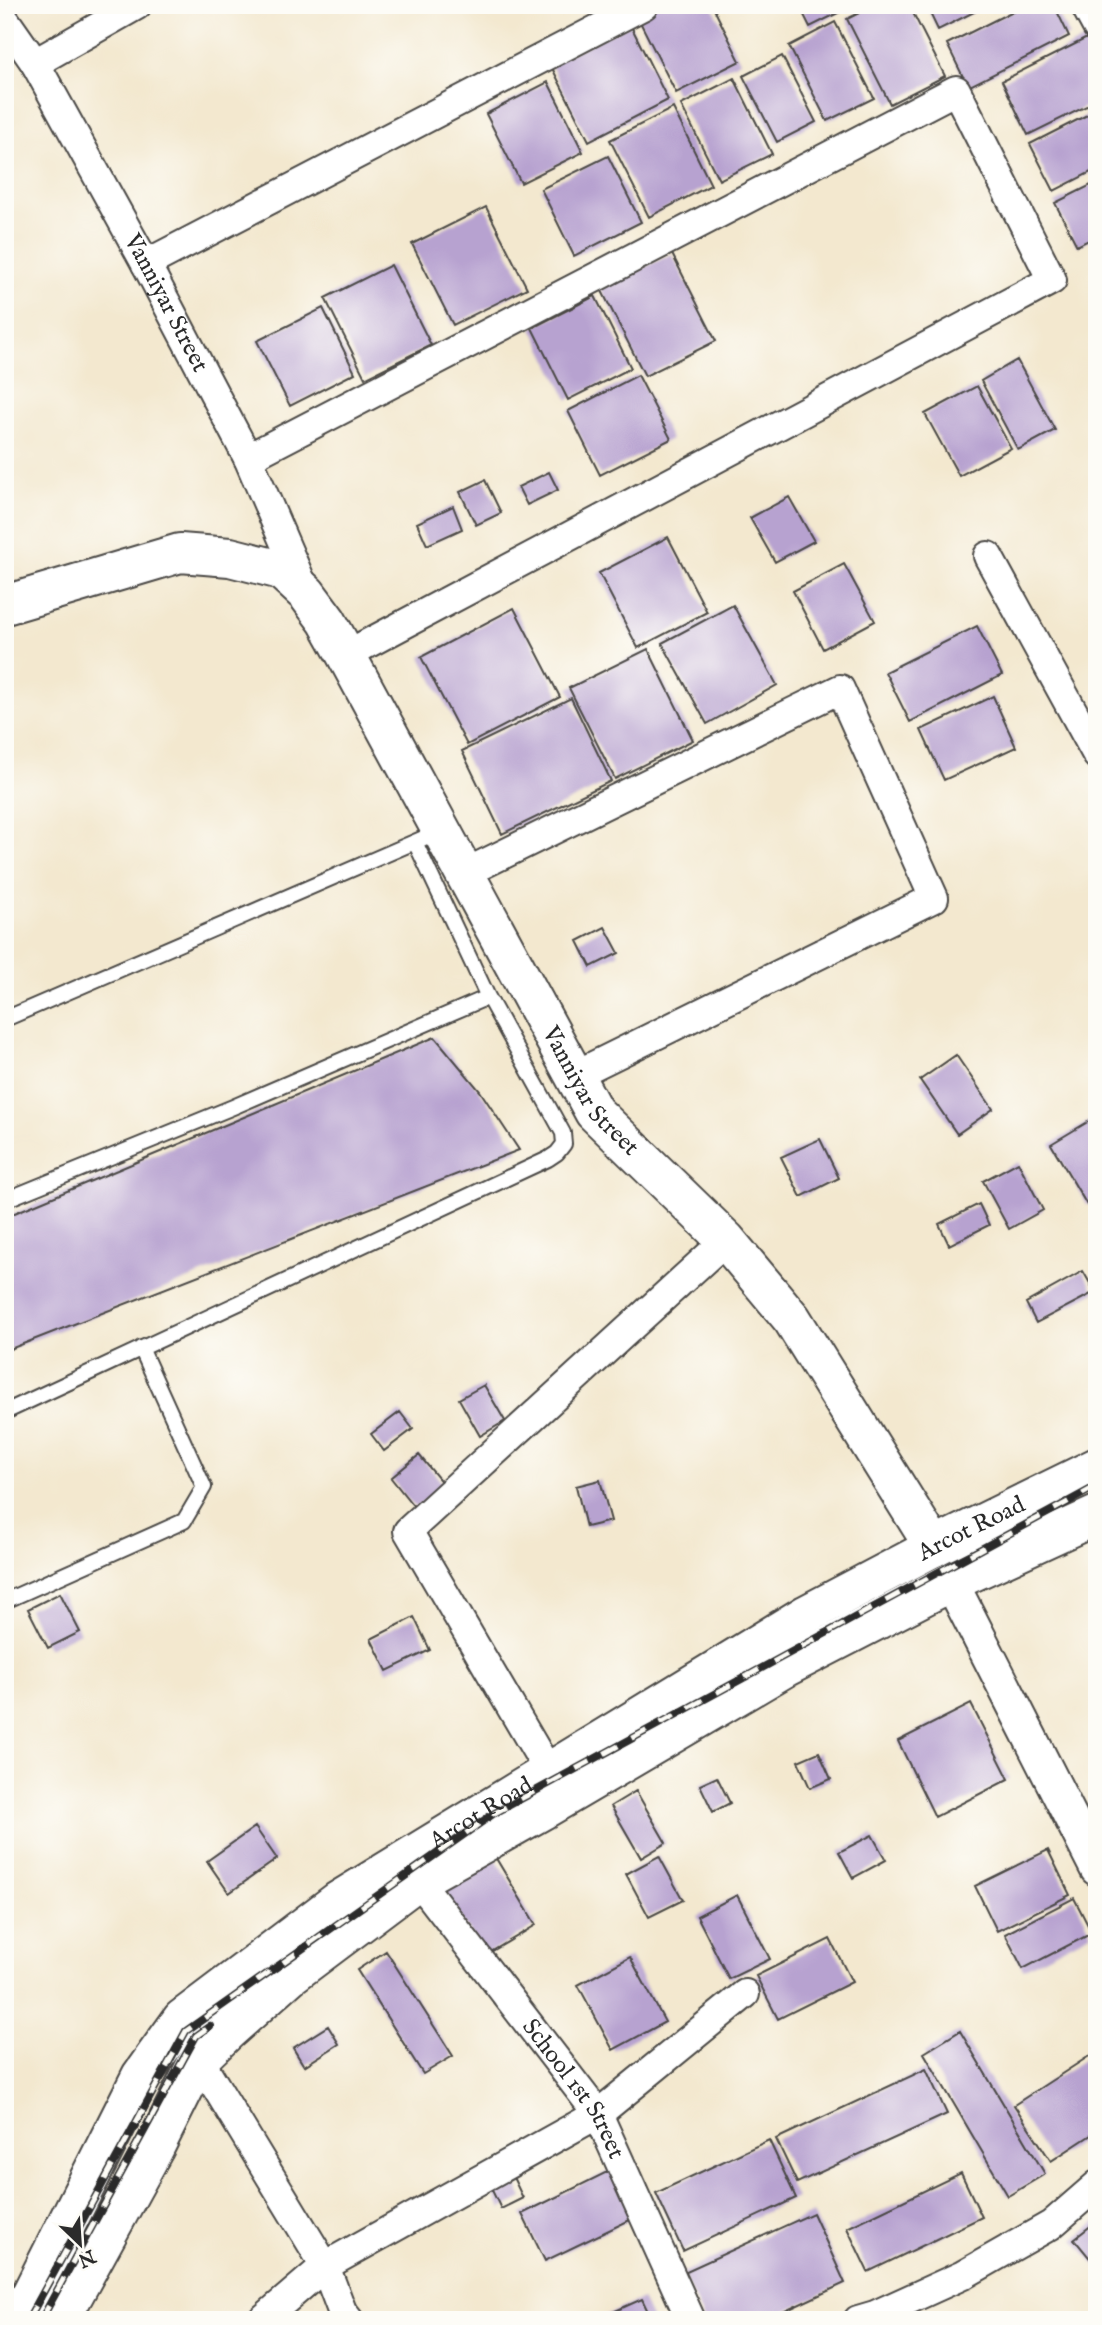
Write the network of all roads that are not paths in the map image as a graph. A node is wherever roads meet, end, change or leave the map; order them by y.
1 (137, 5) edge
2 (644, 5) edge
3 (1085, 5) edge
4 (5, 20) edge
5 (1097, 27) edge
6 (35, 63) junction
7 (146, 264) junction
8 (248, 458) junction
9 (988, 556) dead end
10 (307, 594) junction
11 (5, 605) edge
12 (346, 655) junction
13 (1097, 755) edge
14 (429, 836) junction
15 (465, 873) junction
16 (488, 997) junction
17 (5, 1019) edge
18 (575, 1075) junction
19 (5, 1200) edge
20 (726, 1240) junction
21 (141, 1348) junction
22 (5, 1412) edge
23 (1097, 1467) edge
24 (1097, 1515) edge
25 (934, 1548) junction
26 (951, 1583) junction
27 (5, 1601) edge
28 (661, 1722) junction
29 (549, 1772) junction
30 (1097, 1869) edge
31 (418, 1880) junction
32 (745, 1994) dead end
33 (199, 2059) junction
34 (598, 2114) junction
35 (1097, 2185) edge
36 (325, 2266) junction
37 (870, 2318) edge
38 (18, 2320) edge
39 (60, 2320) edge
40 (262, 2320) edge
41 (349, 2320) edge
42 (691, 2320) edge

1 - 6 street
2 - 7 street
3 - 5 street
4 - 6 street, Vanniyar Street
6 - 7 street, Vanniyar Street
7 - 8 street, Vanniyar Street
8 - 10 street, Vanniyar Street
8 - 12 street
9 - 13 street
10 - 11 main road, Vanniyar Street
10 - 12 main road, Vanniyar Street
12 - 14 main road, Vanniyar Street
14 - 15 main road, Vanniyar Street
14 - 16 lane
14 - 17 lane
15 - 18 main road, Vanniyar Street
15 - 18 street
16 - 19 lane
16 - 21 lane
18 - 20 main road, Vanniyar Street
20 - 25 main road, Vanniyar Street
20 - 29 street
21 - 22 lane
21 - 27 lane
23 - 25 main road, Arcot Road
24 - 26 main road, Arcot Road
25 - 28 main road, Arcot Road
26 - 28 main road, Arcot Road
26 - 30 street
28 - 29 main road, Arcot Road
28 - 31 main road, Arcot Road
29 - 38 main road, Arcot Road
31 - 33 main road, Arcot Road
31 - 34 street, School 1st Street
32 - 34 street
33 - 36 street
33 - 39 main road, Arcot Road
34 - 36 street
34 - 42 street, School 1st Street
35 - 37 street
36 - 40 street
36 - 41 street

